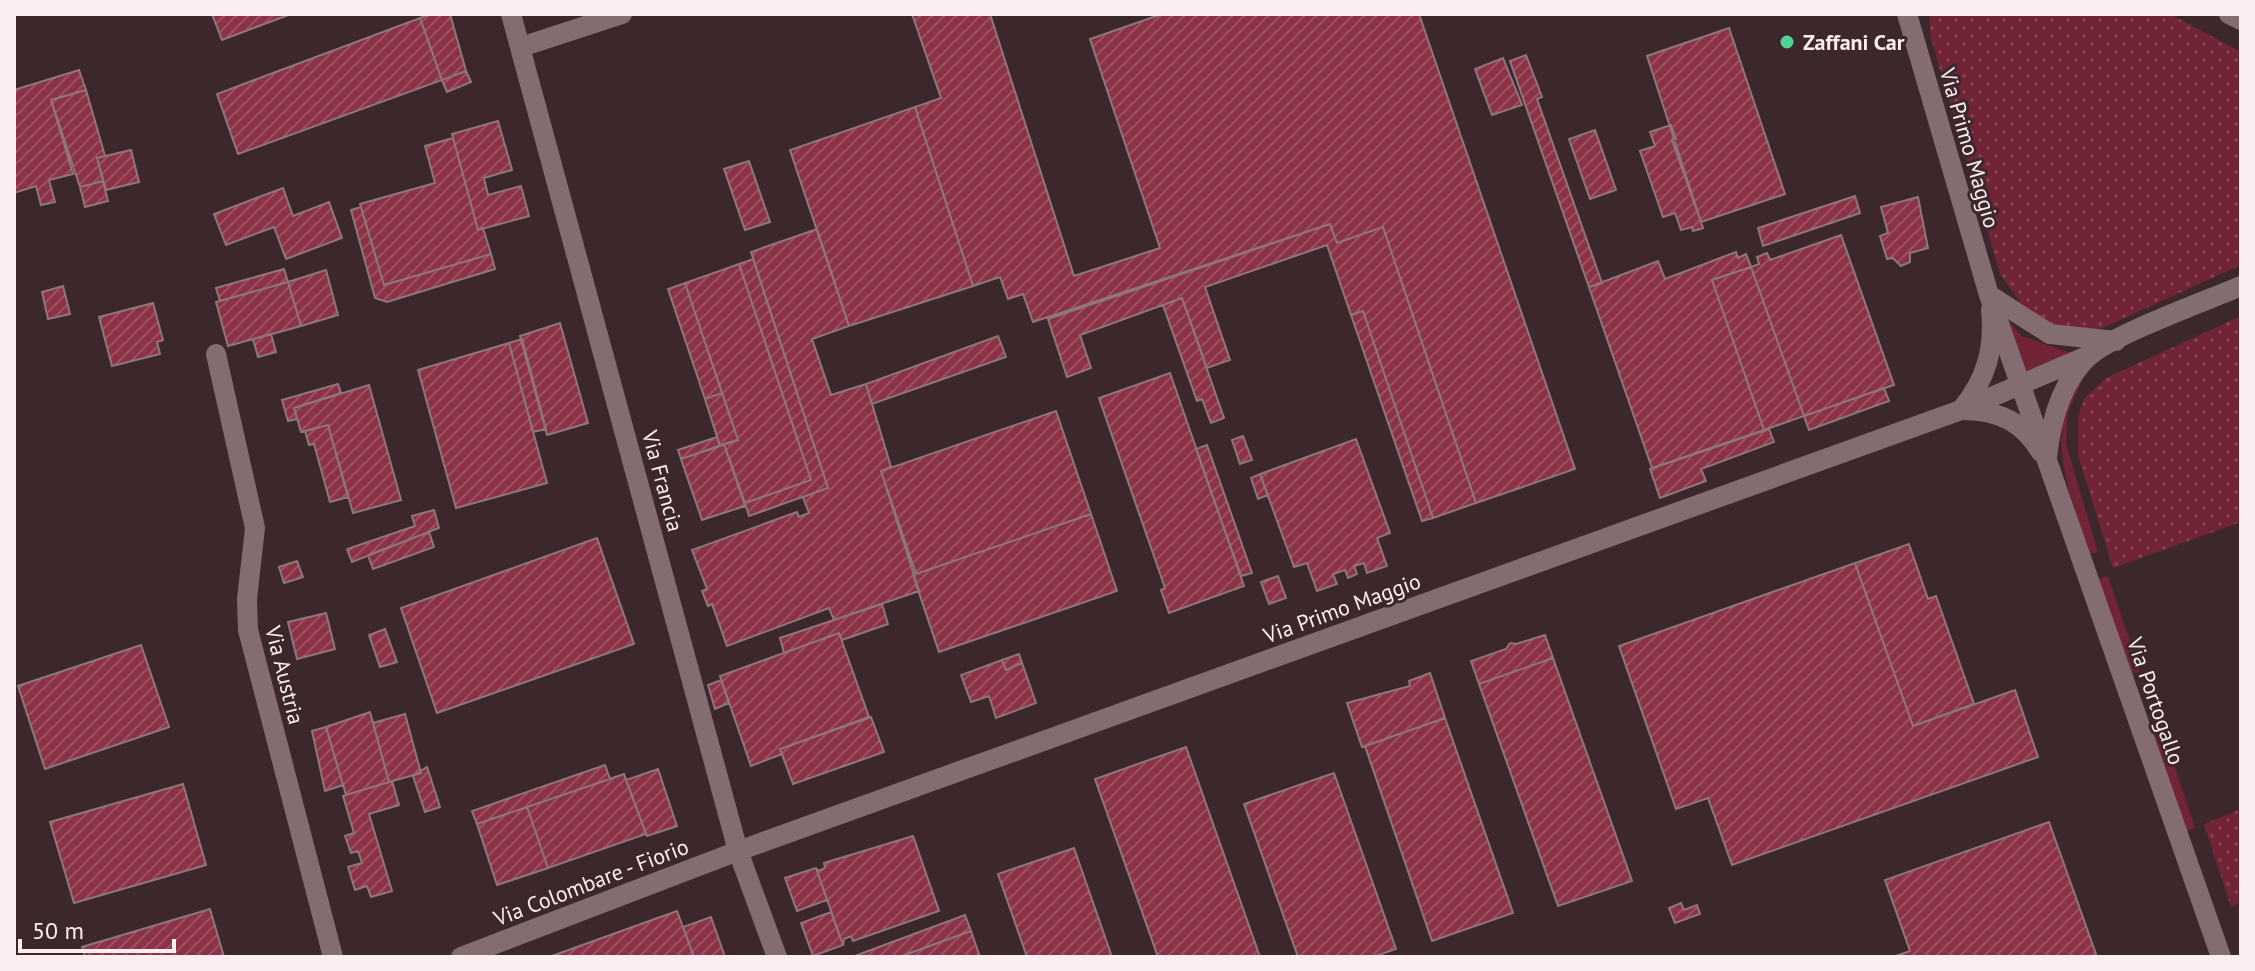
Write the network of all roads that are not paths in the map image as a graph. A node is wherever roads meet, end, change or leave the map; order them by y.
1 (511, 14) edge
2 (622, 14) edge
3 (2229, 14) edge
4 (1910, 19) edge
5 (2241, 20) edge
6 (521, 47) junction
7 (2241, 286) edge
8 (1989, 295) junction
9 (2117, 341) junction
10 (216, 354) dead end
11 (2092, 354) junction
12 (2020, 387) junction
13 (1961, 410) junction
14 (2046, 461) junction
15 (738, 851) junction
16 (333, 957) edge
17 (461, 957) edge
18 (777, 957) edge
19 (2221, 957) edge

1 - 6 street, Via Francia
2 - 6 street
3 - 5 street
4 - 8 street, Via Primo Maggio
6 - 15 street, Via Francia
7 - 9 street
8 - 9 street
8 - 12 street, Via Portogallo
8 - 13 street, Via Primo Maggio
9 - 11 street, Via Portogallo
10 - 16 street, Via Austria
11 - 12 street, Via Primo Maggio
11 - 14 street, Via Portogallo
12 - 13 street, Via Primo Maggio
12 - 14 street, Via Portogallo
13 - 14 street, Via Primo Maggio
13 - 15 street, Via Primo Maggio
14 - 19 street, Via Portogallo
15 - 17 street, Via Colombare - Fiorio
15 - 18 street, Via Francia

